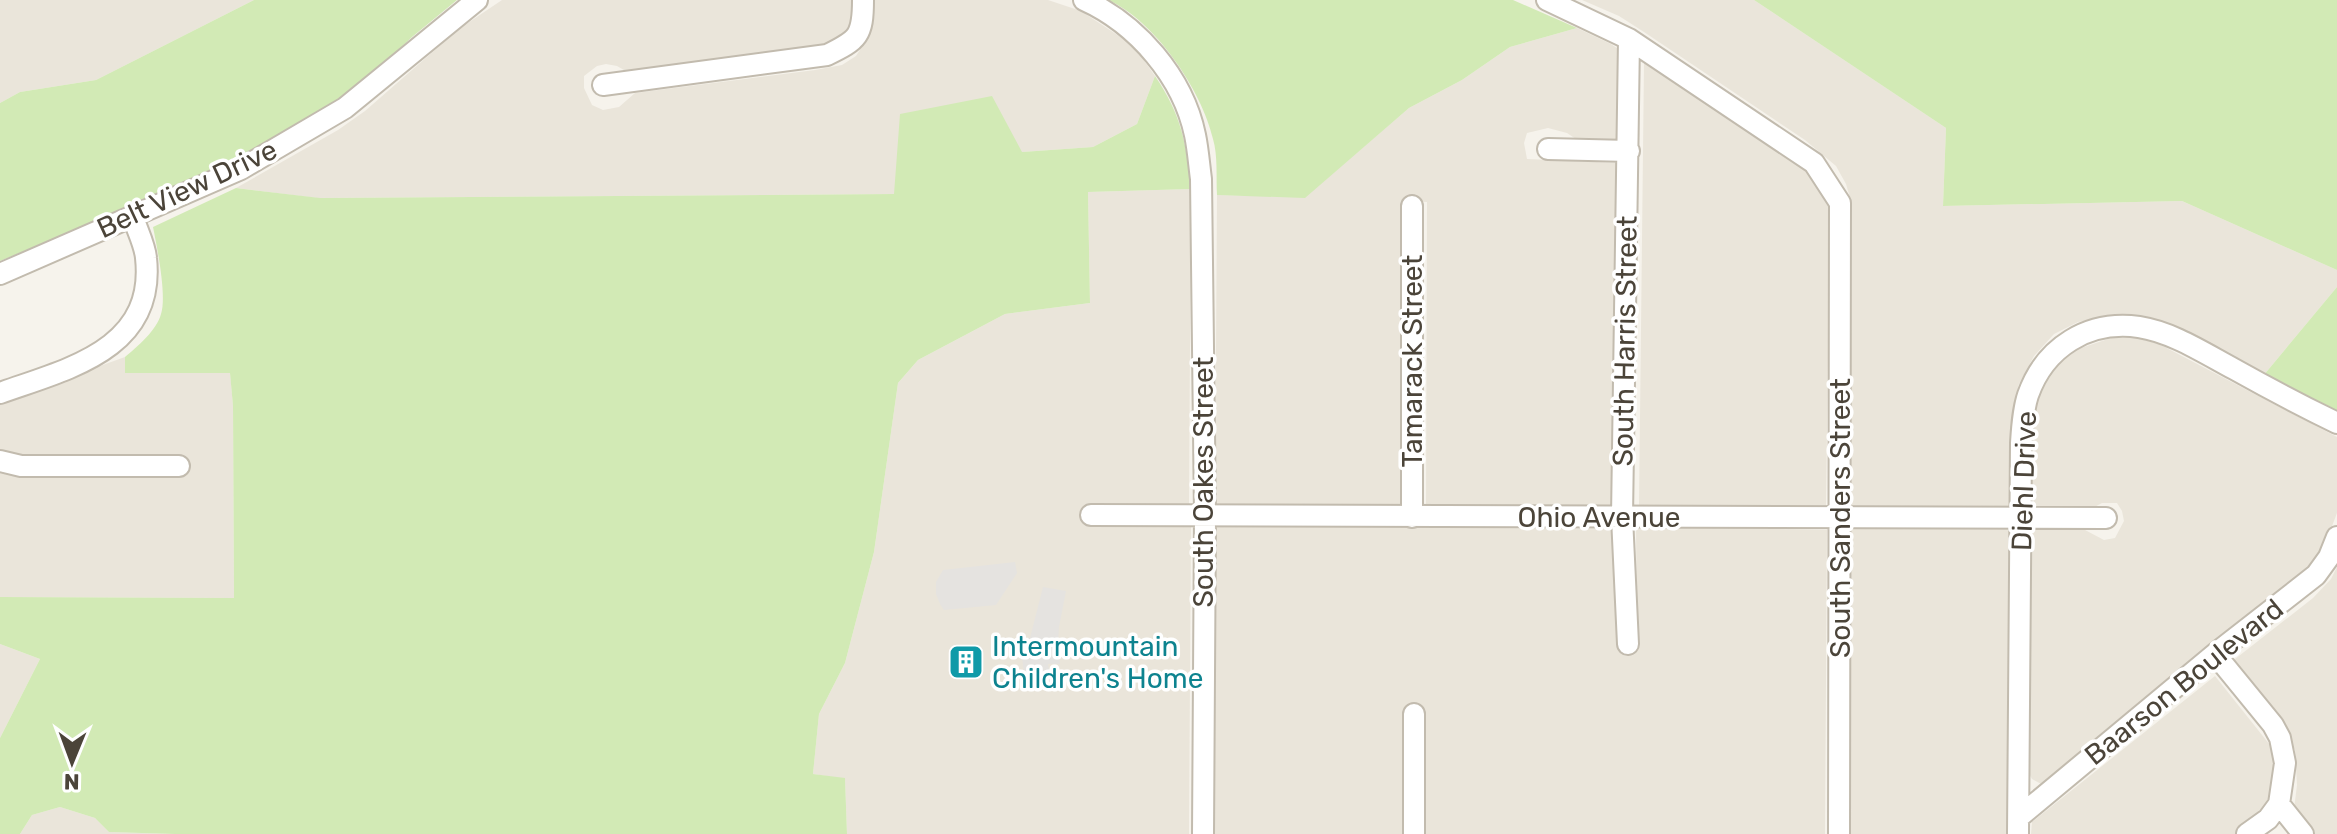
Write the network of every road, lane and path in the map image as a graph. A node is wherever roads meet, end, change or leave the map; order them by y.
1 (477, 0) edge
2 (863, 0) edge
3 (1084, 0) edge
4 (1547, 0) edge
5 (1629, 39) junction
6 (603, 85) dead end
7 (1548, 149) dead end
8 (1629, 151) junction
9 (1412, 206) dead end
10 (133, 217) junction
11 (0, 274) edge
12 (0, 393) edge
13 (2337, 423) edge
14 (0, 461) edge
15 (179, 466) dead end
16 (1091, 515) dead end
17 (1205, 516) junction
18 (1412, 517) junction
19 (1622, 517) junction
20 (1841, 517) junction
21 (2021, 518) junction
22 (2106, 518) dead end
23 (2337, 537) edge
24 (1628, 644) dead end
25 (2215, 654) junction
26 (1414, 714) dead end
27 (2279, 804) junction
28 (2018, 826) edge
29 (1203, 834) edge
30 (1414, 834) edge
31 (1839, 834) edge
32 (2247, 834) edge
33 (2303, 834) edge

1 - 10 street, Belt View Drive
2 - 6 street
3 - 17 street, South Oakes Street
4 - 5 street
5 - 8 street, South Harris Street
5 - 20 street, South Sanders Street
7 - 8 street
8 - 19 street, South Harris Street
9 - 18 street, Tamarack Street
10 - 11 street, Belt View Drive
10 - 12 street
13 - 21 street, Diehl Drive
14 - 15 street
16 - 17 street, Ohio Avenue
17 - 18 street, Ohio Avenue
17 - 29 street, South Oakes Street
18 - 19 street, Ohio Avenue
19 - 20 street, Ohio Avenue
19 - 24 street, South Harris Street
20 - 21 street, Ohio Avenue
20 - 31 street, South Sanders Street
21 - 22 street, Ohio Avenue
21 - 28 street, Diehl Drive
23 - 25 street, Baarson Boulevard
25 - 27 street
25 - 28 street, Baarson Boulevard
26 - 30 street
27 - 32 street
27 - 33 street

